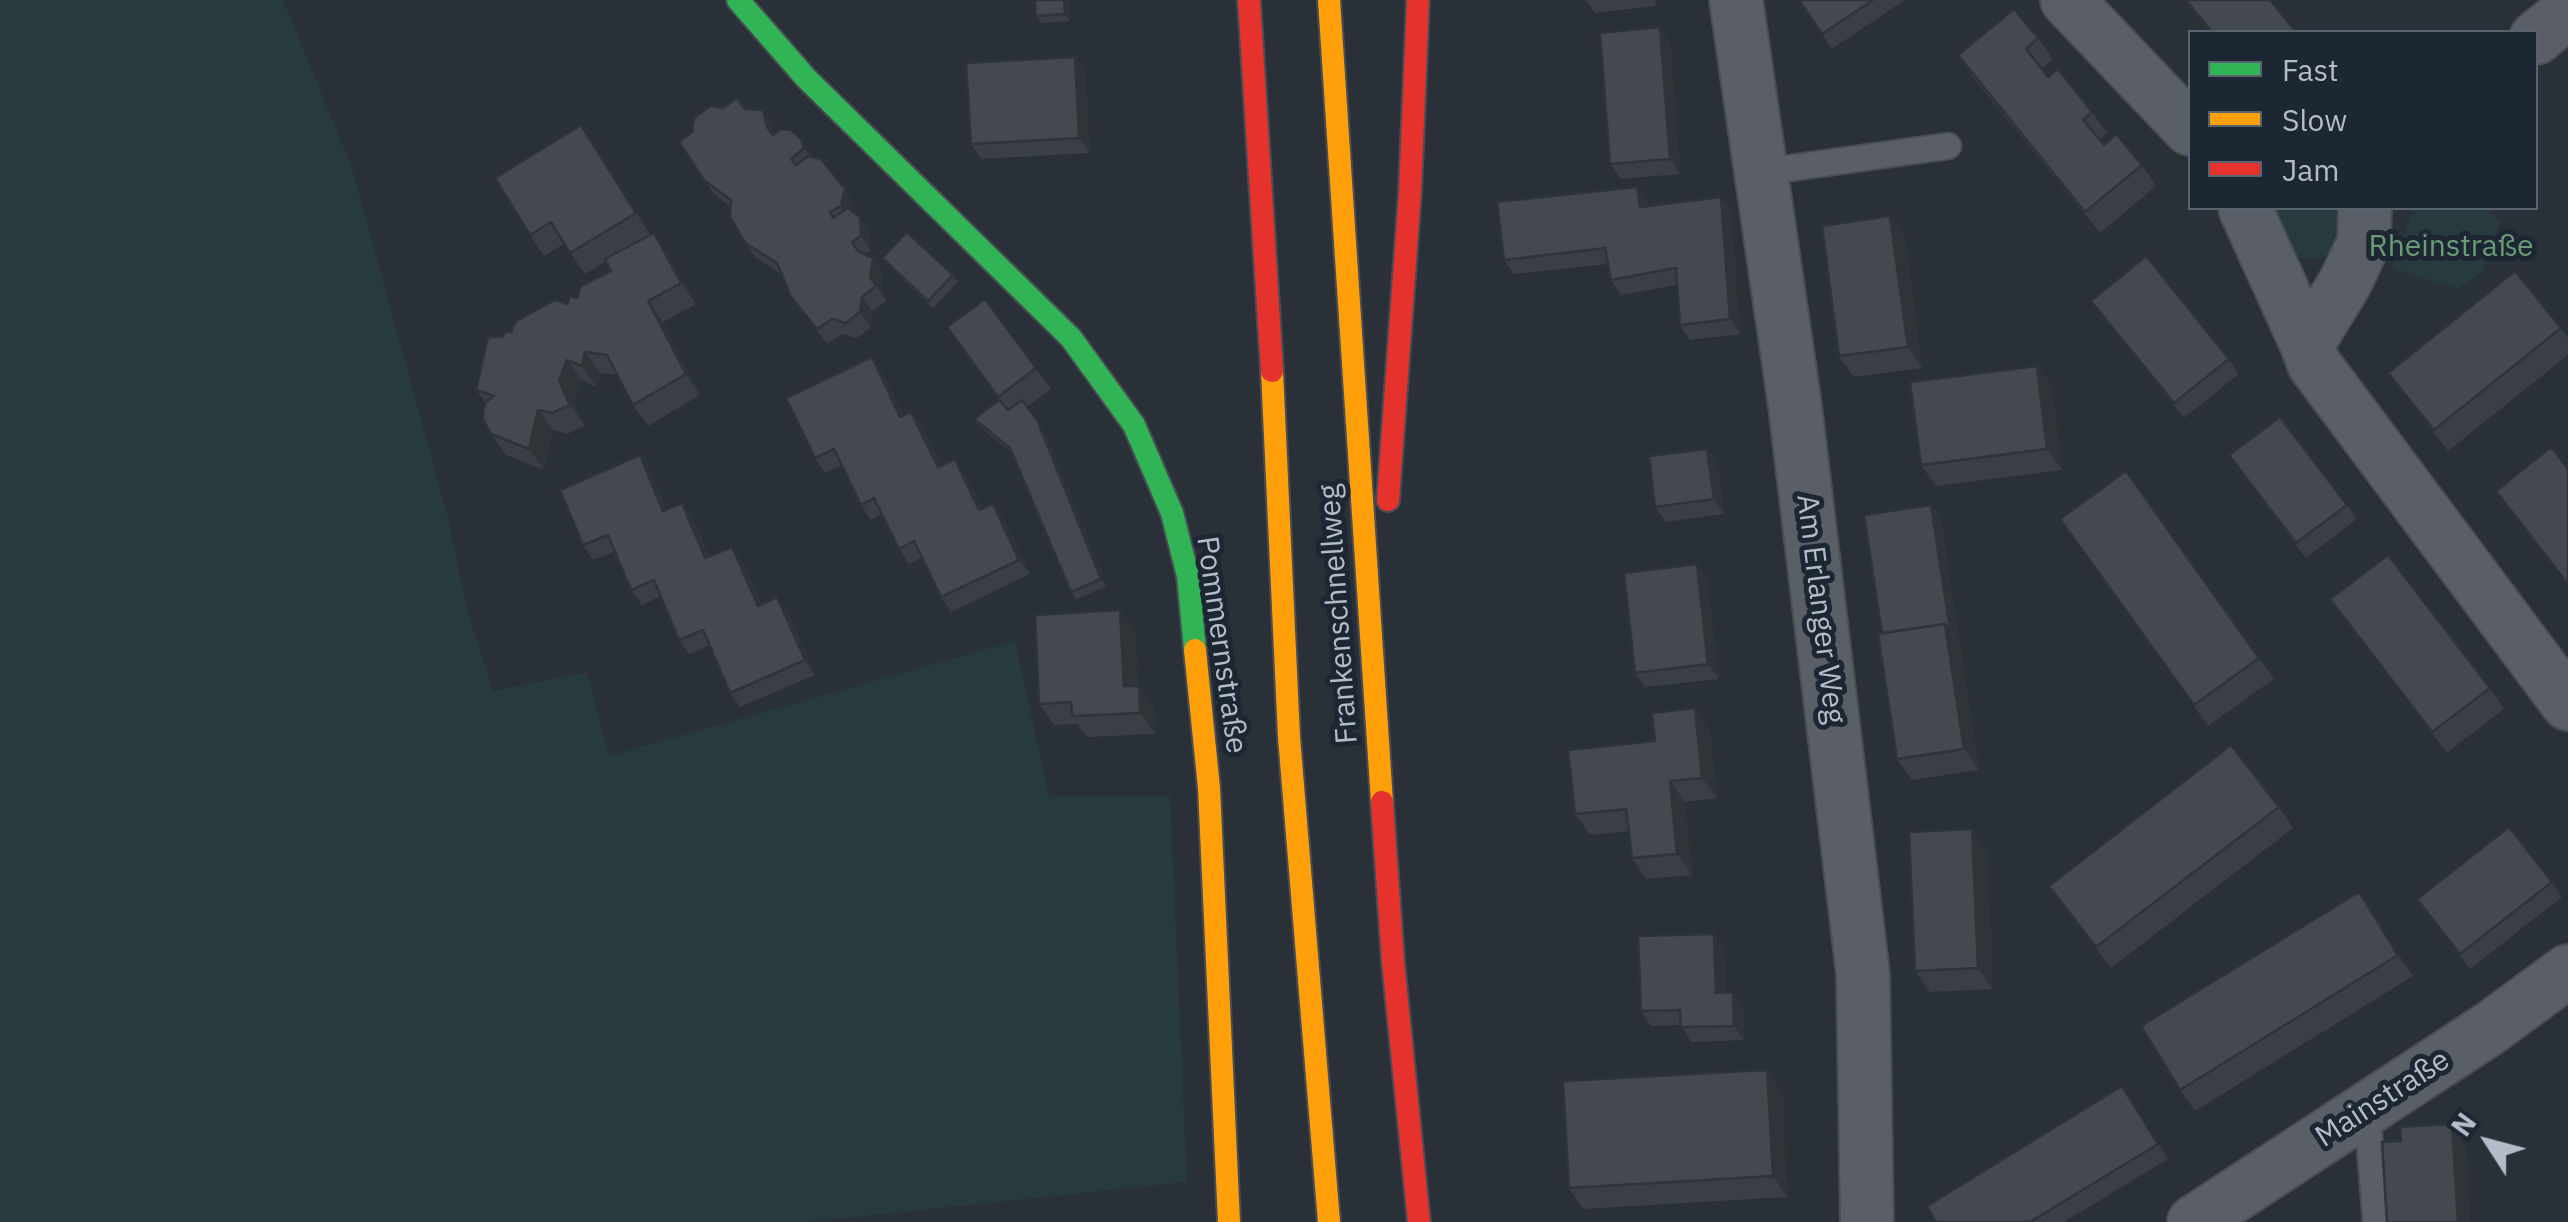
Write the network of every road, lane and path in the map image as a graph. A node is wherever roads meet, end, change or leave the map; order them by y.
1 (738, 0) edge
2 (1249, 0) edge
3 (1330, 0) edge
4 (1418, 0) edge
5 (1736, 0) edge
6 (2067, 0) edge
7 (2568, 12) edge
8 (2538, 36) edge
9 (2188, 127) edge
10 (1948, 146) dead end
11 (1762, 172) junction
12 (2245, 210) edge
13 (2366, 210) edge
14 (2307, 346) junction
15 (1375, 683) junction
16 (2568, 704) edge
17 (2563, 985) edge
18 (2367, 1110) junction
19 (1229, 1222) edge
20 (1328, 1222) edge
21 (1419, 1222) edge
22 (1867, 1222) edge
23 (2194, 1222) edge
24 (2376, 1222) edge

1 - 19 main road, Pommernstraße
2 - 20 main road, Frankenschnellweg
3 - 15 main road, Frankenschnellweg
4 - 15 main road
5 - 11 street, Am Erlanger Weg
6 - 9 street
7 - 8 street
10 - 11 lane
11 - 22 street, Am Erlanger Weg
12 - 14 street
13 - 14 street
14 - 16 street
15 - 21 main road, Frankenschnellweg
17 - 18 street, Mainstraße
18 - 23 street, Mainstraße
18 - 24 lane

